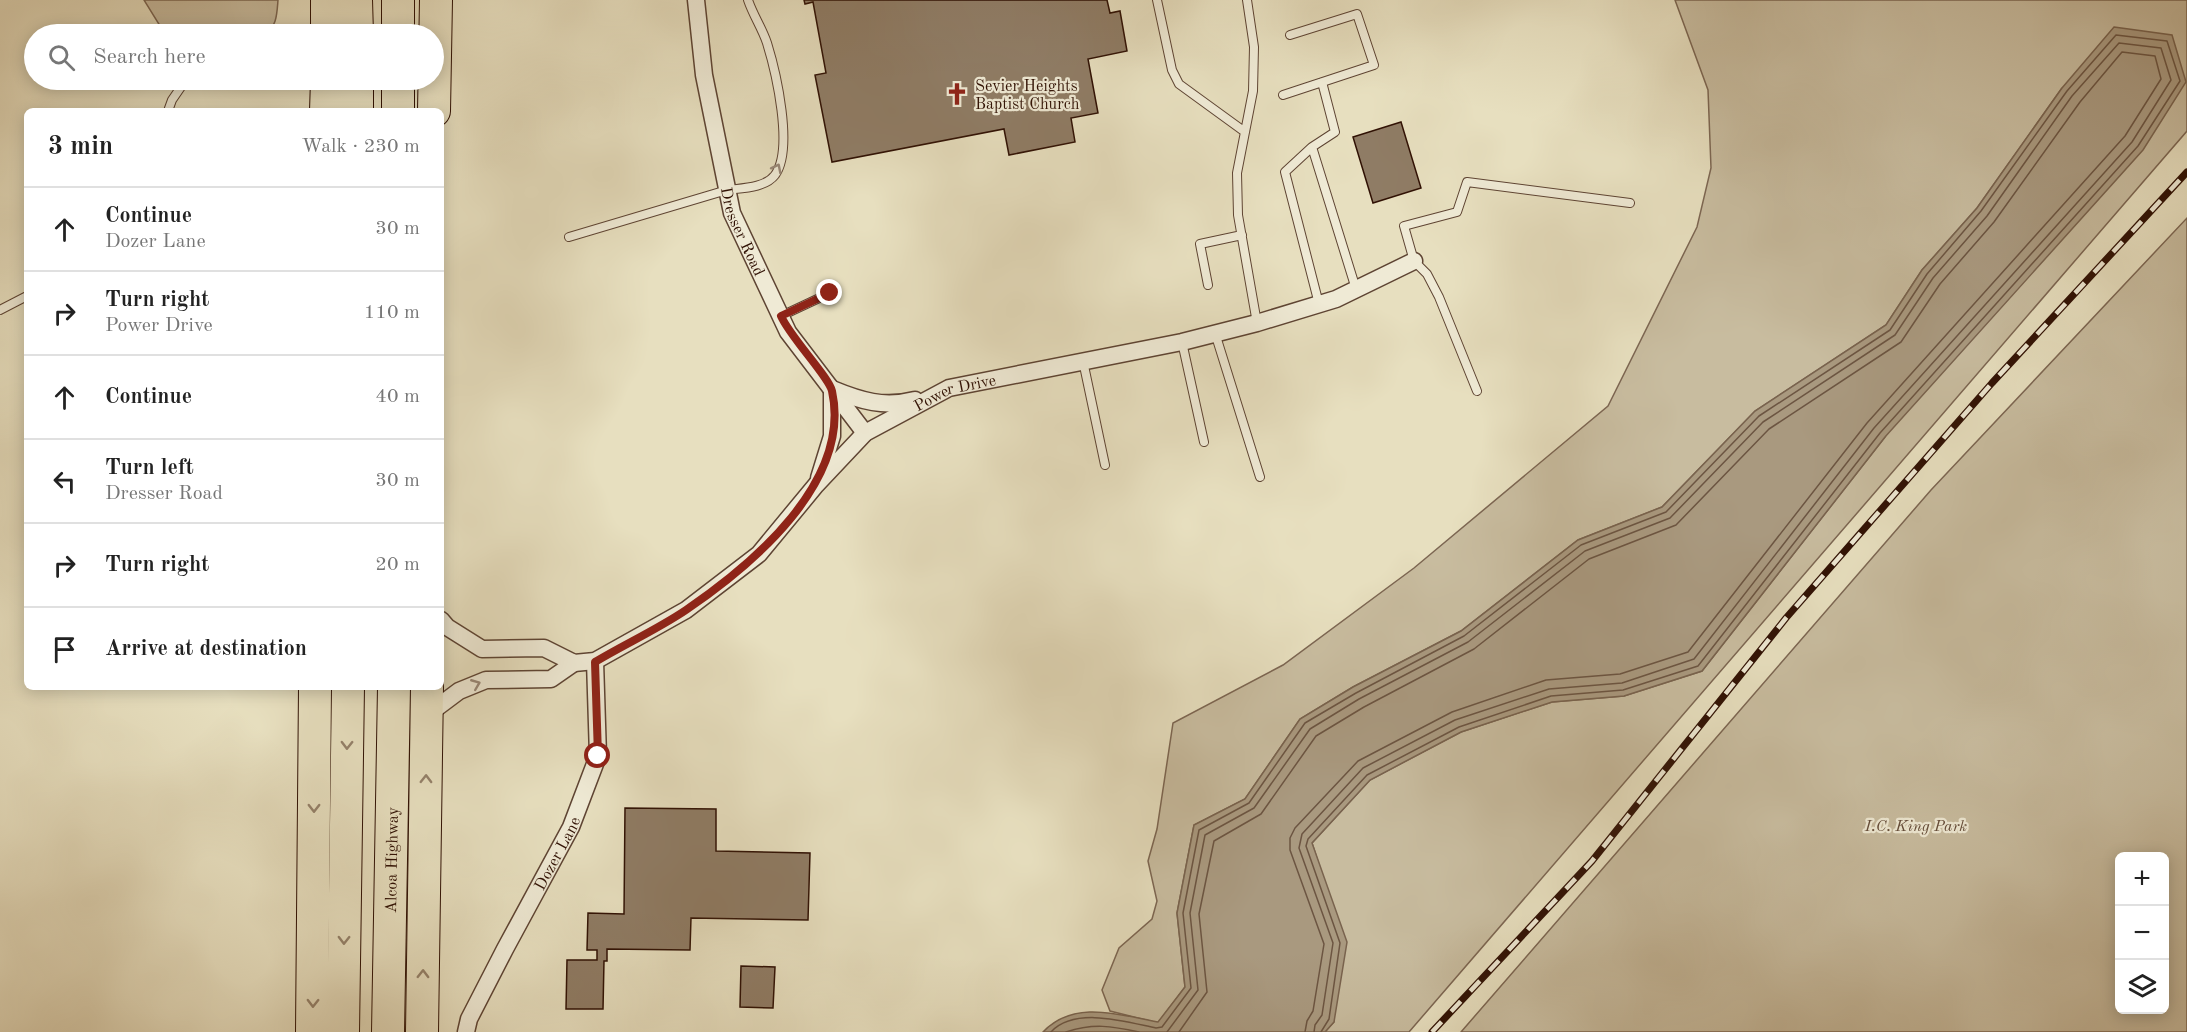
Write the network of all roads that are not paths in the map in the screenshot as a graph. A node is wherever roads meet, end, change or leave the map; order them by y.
1 (327, 0) edge
2 (356, 0) edge
3 (398, 0) edge
4 (436, 0) edge
5 (696, 0) edge
6 (748, 0) edge
7 (1157, 0) edge
8 (1247, 0) edge
9 (327, 24) edge
10 (357, 24) edge
11 (398, 24) edge
12 (436, 24) edge
13 (1290, 35) dead end
14 (1322, 82) junction
15 (179, 90) edge
16 (327, 90) edge
17 (357, 90) edge
18 (398, 90) edge
19 (434, 90) edge
20 (1283, 95) dead end
21 (169, 108) edge
22 (326, 108) edge
23 (357, 108) edge
24 (398, 108) edge
25 (434, 108) edge
26 (1245, 132) junction
27 (1312, 147) junction
28 (727, 190) junction
29 (1630, 203) dead end
30 (1242, 235) junction
31 (569, 237) dead end
32 (1413, 261) junction
33 (1208, 285) dead end
34 (1356, 289) junction
35 (830, 293) dead end
36 (24, 298) edge
37 (1319, 304) junction
38 (0, 310) edge
39 (781, 316) junction
40 (1257, 323) junction
41 (1215, 333) junction
42 (1182, 342) junction
43 (1083, 361) junction
44 (832, 389) junction
45 (1478, 391) dead end
46 (934, 396) junction
47 (865, 433) junction
48 (1204, 442) dead end
49 (1105, 465) dead end
50 (1260, 477) dead end
51 (816, 485) junction
52 (444, 624) edge
53 (595, 662) junction
54 (574, 663) junction
55 (315, 690) edge
56 (348, 690) edge
57 (394, 690) edge
58 (427, 701) edge
59 (312, 1032) edge
60 (343, 1032) edge
61 (388, 1032) edge
62 (422, 1032) edge
63 (466, 1032) edge

1 - 9 highway
2 - 10 highway
3 - 11 highway
4 - 12 highway
5 - 28 street, Dresser Road
28 -> 6 lane
7 - 26 lane
8 - 26 lane
13 - 14 lane
14 - 20 lane
14 - 27 lane
15 - 21 lane
16 - 22 highway
17 - 23 highway
18 - 24 highway
19 - 25 highway
26 - 30 lane
27 - 34 lane
27 - 37 lane
28 - 31 lane
28 - 39 street, Dresser Road
29 - 32 lane
30 - 33 lane
30 - 40 lane
32 - 34 street, Power Drive
32 - 45 lane
34 - 37 street, Power Drive
35 - 39 lane
36 - 38 lane
37 - 40 street, Power Drive
39 - 44 street, Dresser Road
40 - 41 street, Power Drive
41 - 42 street, Power Drive
41 - 50 lane
42 - 43 street, Power Drive
42 - 48 lane
43 - 46 street, Power Drive
43 - 49 lane
44 - 46 street
44 - 47 street, Dresser Road
44 - 51 street
46 - 47 street, Power Drive
47 - 51 street, Power Drive
51 - 53 street, Power Drive
52 - 54 street, Power Drive
53 - 54 street, Power Drive
53 - 63 street, Dozer Lane
58 -> 54 street, Power Drive
55 -> 59 highway
56 -> 60 highway
57 - 61 highway, Alcoa Highway
62 -> 58 highway

